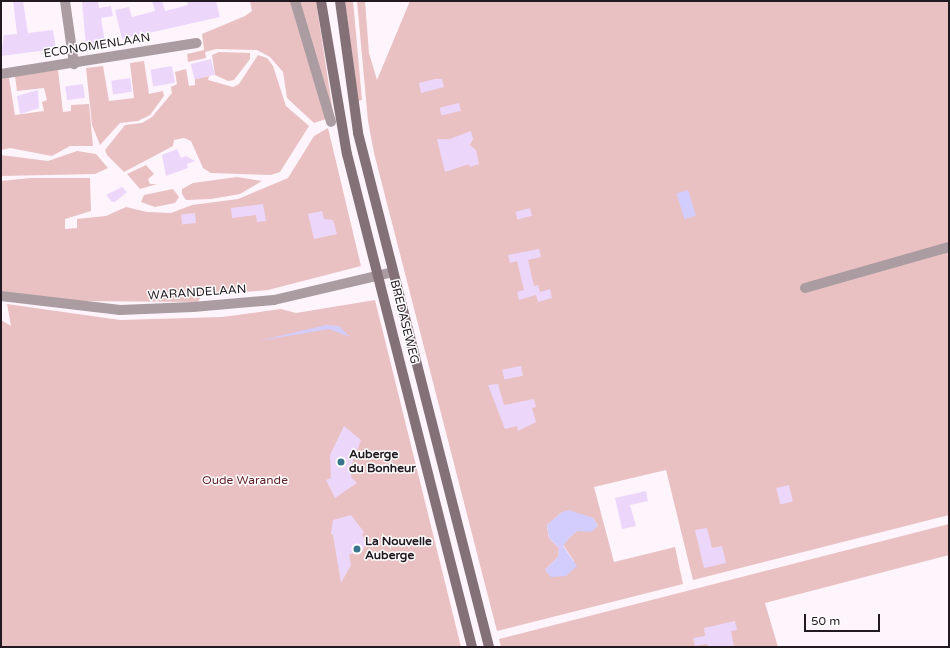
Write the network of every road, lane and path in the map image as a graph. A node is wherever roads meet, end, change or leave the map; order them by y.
1 (65, 1) edge
2 (295, 1) edge
3 (322, 1) edge
4 (340, 1) edge
5 (197, 43) dead end
6 (74, 64) junction
7 (1, 74) edge
8 (331, 122) dead end
9 (949, 247) edge
10 (393, 272) junction
11 (378, 276) junction
12 (805, 288) dead end
13 (1, 296) edge
14 (471, 574) junction
15 (454, 577) junction
16 (472, 647) edge
17 (489, 647) edge

1 - 6 street
2 - 8 street
3 - 11 main road, BREDASEWEG
4 - 10 main road, BREDASEWEG
5 - 6 street, ECONOMENLAAN
6 - 7 street, ECONOMENLAAN
9 - 12 street
10 - 11 street, WARANDELAAN
10 - 14 main road, BREDASEWEG
11 - 13 street, WARANDELAAN
11 - 15 main road, BREDASEWEG
14 - 15 main road
14 - 17 main road, BREDASEWEG
15 - 16 main road, BREDASEWEG

